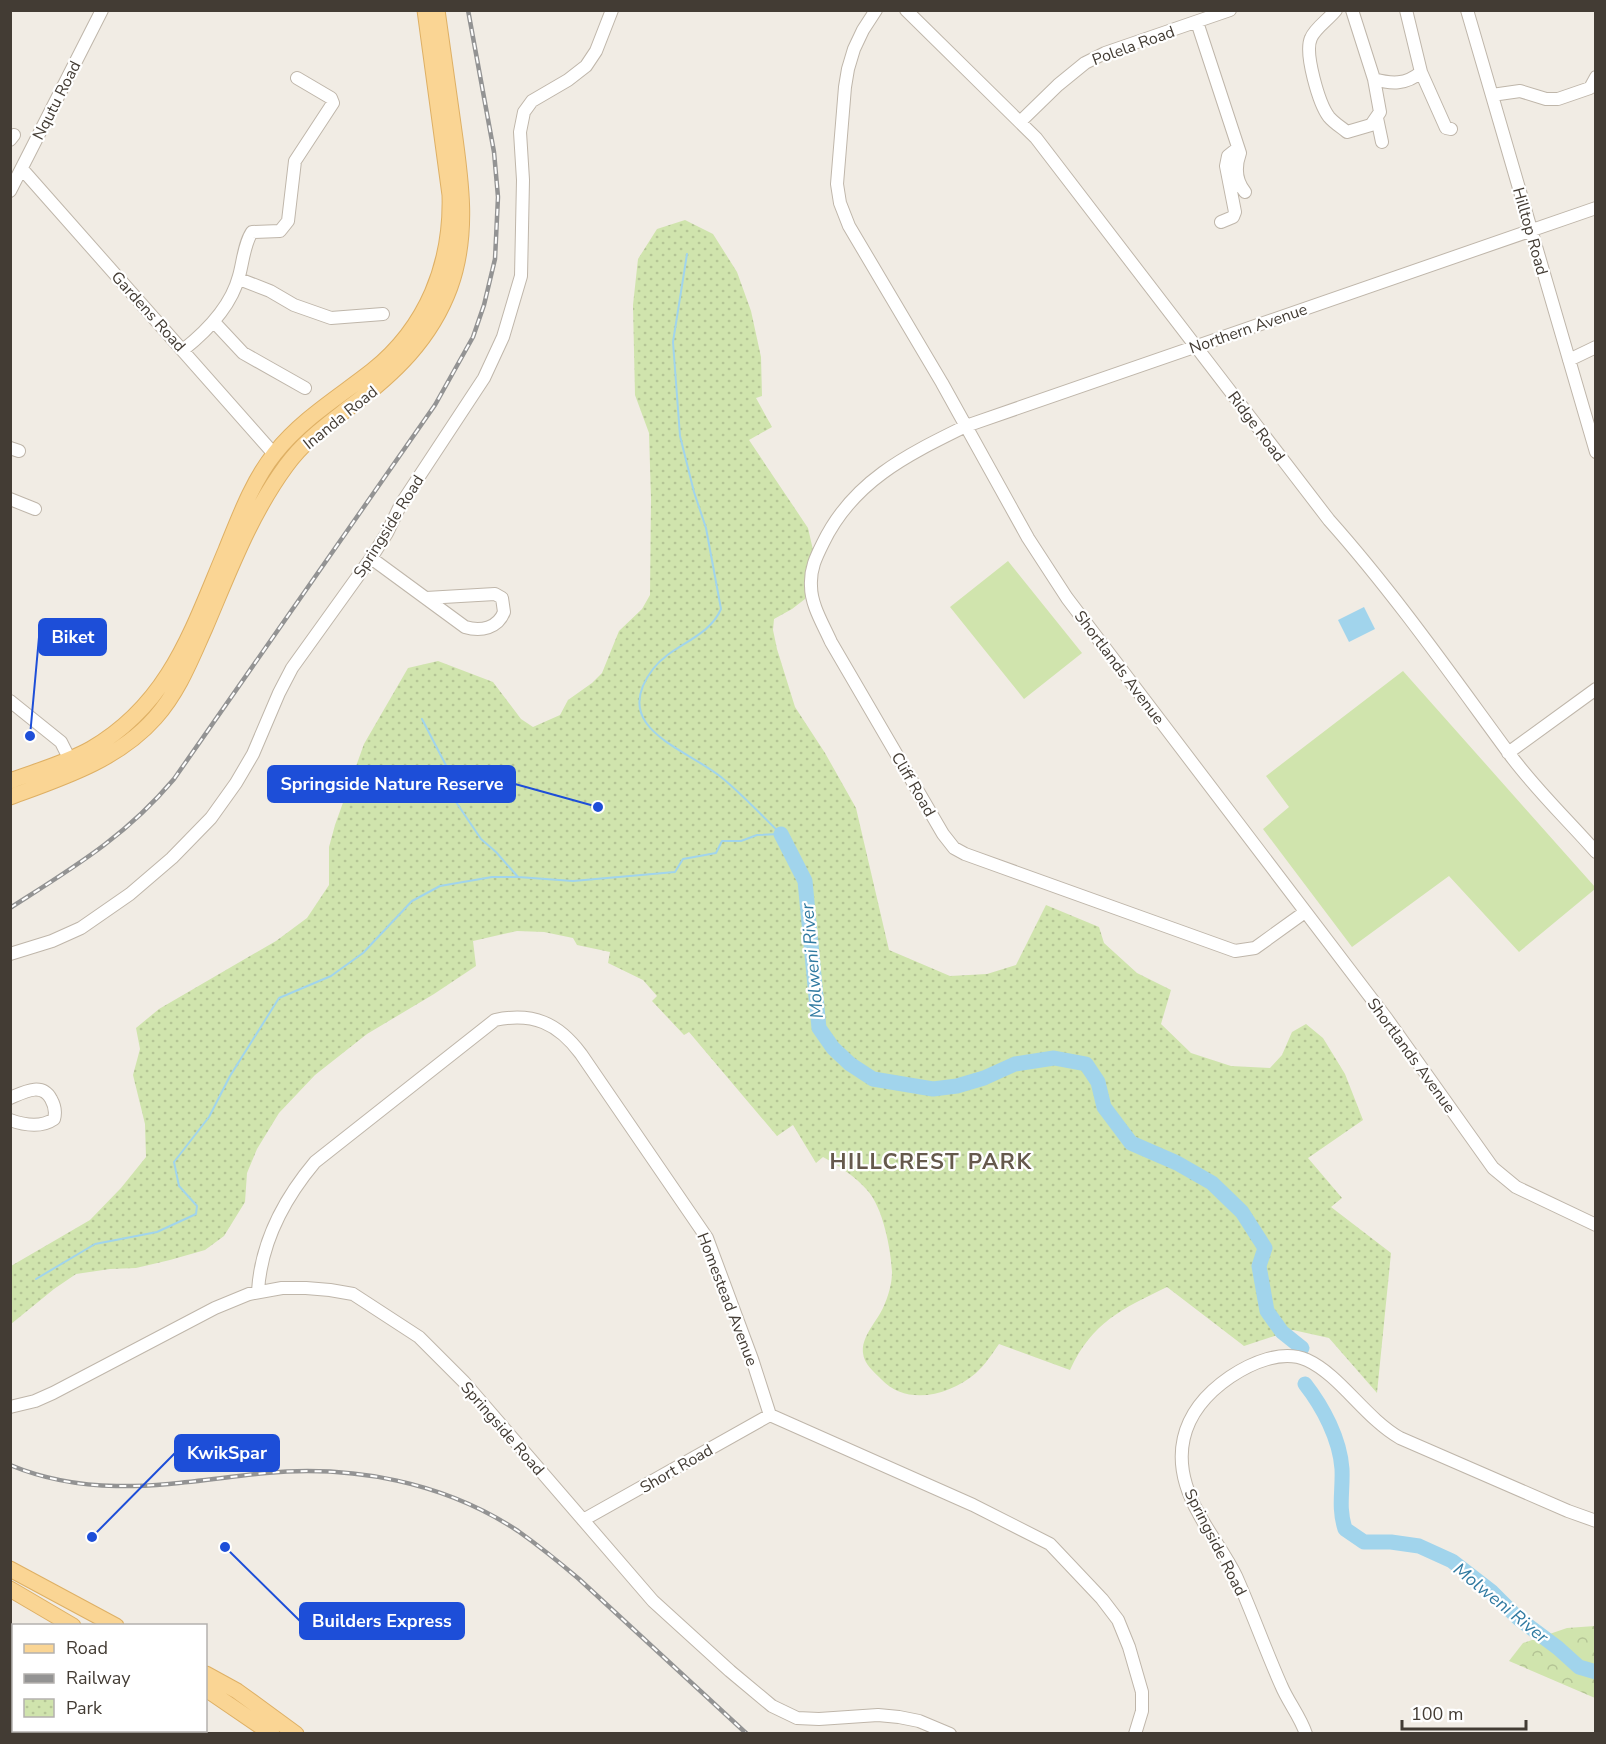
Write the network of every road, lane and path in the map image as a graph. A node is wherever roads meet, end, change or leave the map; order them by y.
1 (102, 10) edge
2 (425, 10) edge
3 (437, 10) edge
4 (612, 10) edge
5 (876, 10) edge
6 (906, 10) edge
7 (1230, 10) edge
8 (1336, 10) edge
9 (1352, 10) edge
10 (1406, 10) edge
11 (1467, 10) edge
12 (1197, 22) junction
13 (1421, 72) junction
14 (1596, 77) edge
15 (297, 78) dead end
16 (1374, 79) junction
17 (1492, 95) junction
18 (1377, 118) junction
19 (1021, 121) junction
20 (1451, 129) dead end
21 (1382, 142) dead end
22 (1238, 147) junction
23 (22, 169) junction
24 (11, 191) edge
25 (1245, 192) dead end
26 (1596, 208) edge
27 (1221, 222) dead end
28 (1531, 230) junction
29 (239, 279) junction
30 (383, 314) dead end
31 (214, 322) junction
32 (1196, 346) junction
33 (1596, 347) edge
34 (183, 350) junction
35 (1569, 360) junction
36 (304, 388) dead end
37 (966, 426) junction
38 (1596, 452) edge
39 (274, 454) junction
40 (10, 499) edge
41 (34, 509) dead end
42 (371, 558) junction
43 (426, 598) junction
44 (1596, 689) edge
45 (10, 701) edge
46 (1508, 753) junction
47 (73, 766) junction
48 (10, 781) edge
49 (10, 797) edge
50 (1596, 852) edge
51 (1305, 912) junction
52 (10, 954) edge
53 (10, 1098) edge
54 (10, 1120) edge
55 (1596, 1225) edge
56 (258, 1292) junction
57 (10, 1407) edge
58 (770, 1415) junction
59 (583, 1520) junction
60 (1596, 1521) edge
61 (10, 1569) edge
62 (10, 1589) edge
63 (70, 1624) edge
64 (112, 1624) edge
65 (207, 1685) edge
66 (273, 1734) edge
67 (296, 1734) edge
68 (950, 1734) edge
69 (1135, 1734) edge
70 (1306, 1734) edge

1 - 23 street, Nqutu Road
2 - 39 main road, Inanda Road
3 - 47 main road, Inanda Road
4 - 42 street, Springside Road
5 - 37 street, Shortlands Avenue
6 - 19 street, Ridge Road
7 - 12 street, Polela Road
8 - 18 street
9 - 16 street
10 - 13 street
11 - 17 street, Hilltop Road
12 - 19 street, Polela Road
12 - 22 street
13 - 16 street
13 - 20 street
14 - 17 street
15 - 29 street
16 - 18 street
17 - 28 street, Hilltop Road
18 - 21 street
19 - 32 street, Ridge Road
22 - 25 street
22 - 27 street
23 - 24 street, Nqutu Road
23 - 34 street, Gardens Road
26 - 28 street, Northern Avenue
28 - 32 street, Northern Avenue
28 - 35 street, Hilltop Road
29 - 30 street
29 - 31 street
31 - 34 street
31 - 36 street
32 - 37 street, Northern Avenue
32 - 46 street, Ridge Road
33 - 35 street
34 - 39 street, Gardens Road
35 - 38 street, Hilltop Road
37 - 51 street, Shortlands Avenue
37 - 51 street, Cliff Road
39 - 47 main road, Inanda Road
40 - 41 street
42 - 43 street
42 - 52 street, Springside Road
43 - 43 street
44 - 46 street
45 - 47 street
46 - 50 street, Ridge Road
47 - 48 main road, Inanda Road
47 - 49 main road, Inanda Road
51 - 55 street, Shortlands Avenue
53 - 54 street
56 - 57 street, Springside Road
56 - 58 street, Homestead Avenue
56 - 59 street, Springside Road
58 - 59 street, Short Road
58 - 69 street
59 - 68 street, Springside Road
60 - 70 street, Springside Road
61 - 64 main road
62 - 63 main road
65 - 66 main road
65 - 67 main road

